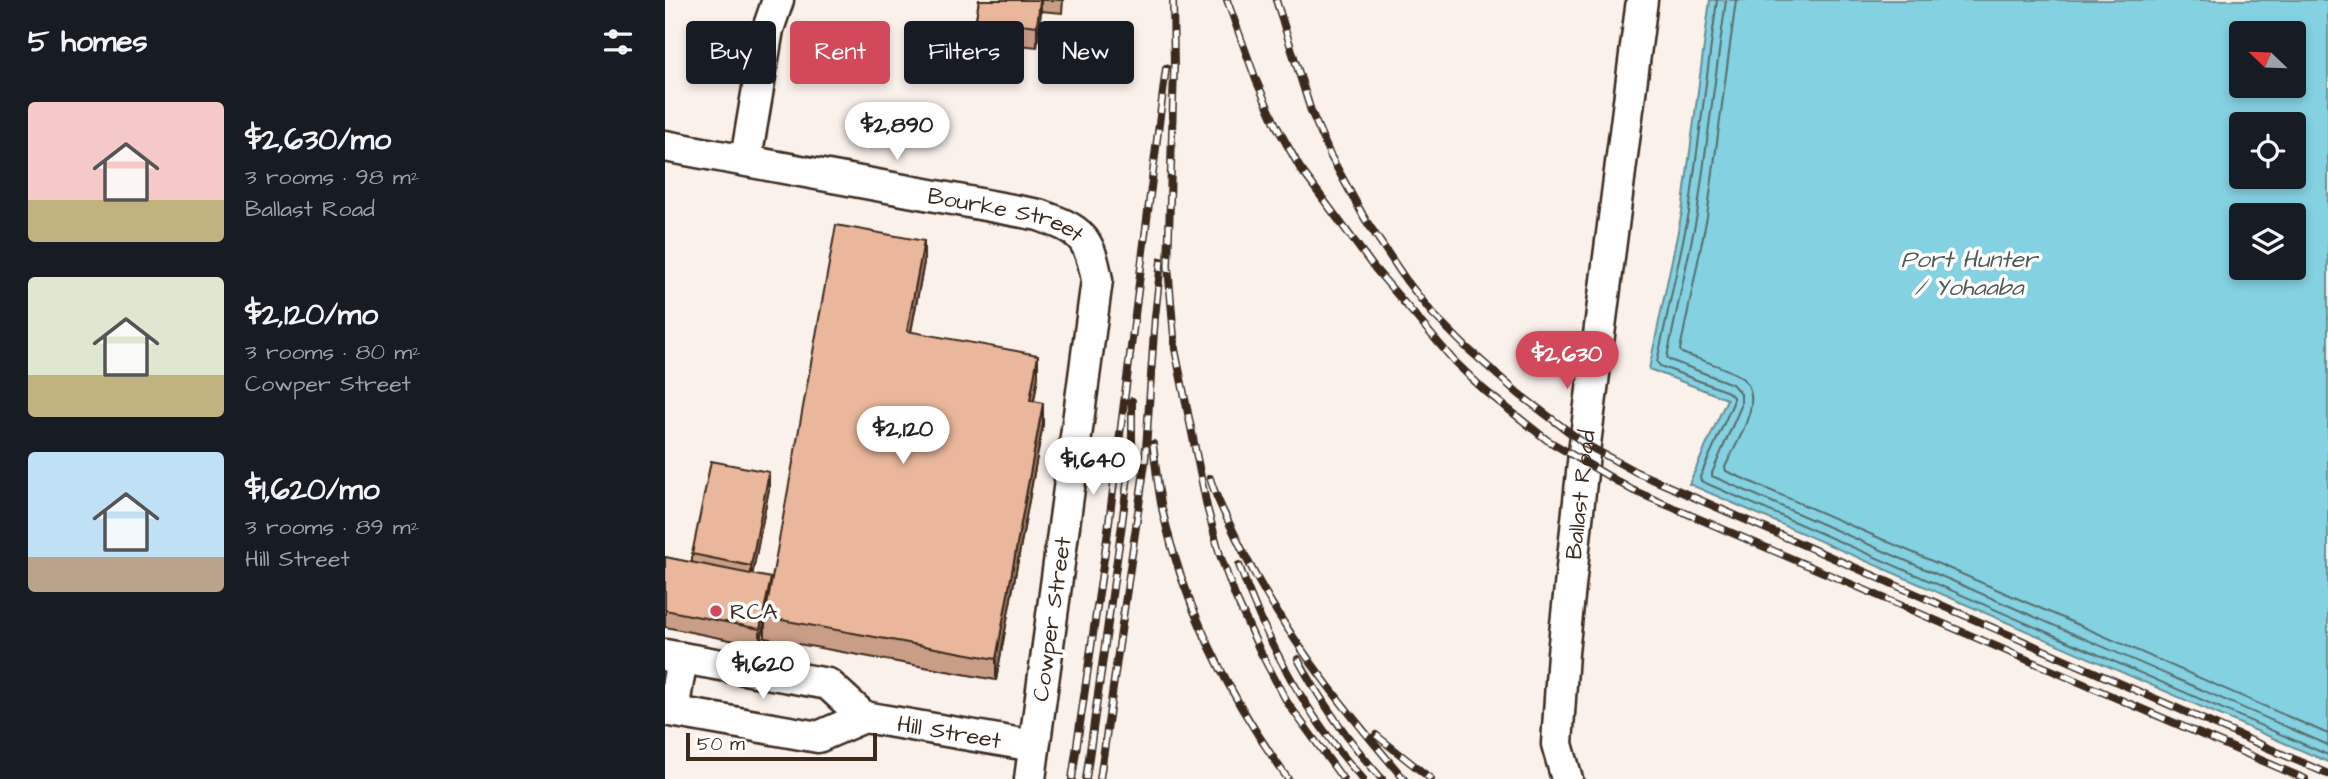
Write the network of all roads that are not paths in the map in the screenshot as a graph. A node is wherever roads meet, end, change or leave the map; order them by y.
1 (778, 0) edge
2 (1642, 0) edge
3 (665, 146) edge
4 (746, 159) junction
5 (1091, 251) joint
6 (674, 657) edge
7 (669, 710) edge
8 (864, 717) junction
9 (1034, 746) junction
10 (1030, 779) edge
11 (1567, 779) edge

1 - 4 street
2 - 11 street, Ballast Road
3 - 4 street, Bourke Street
4 - 5 street, Bourke Street
5 - 9 street, Cowper Street
6 - 7 street
6 - 8 street, Hill Street
7 - 8 street, Hill Street
8 - 9 street, Hill Street
9 - 10 street, Cowper Street

